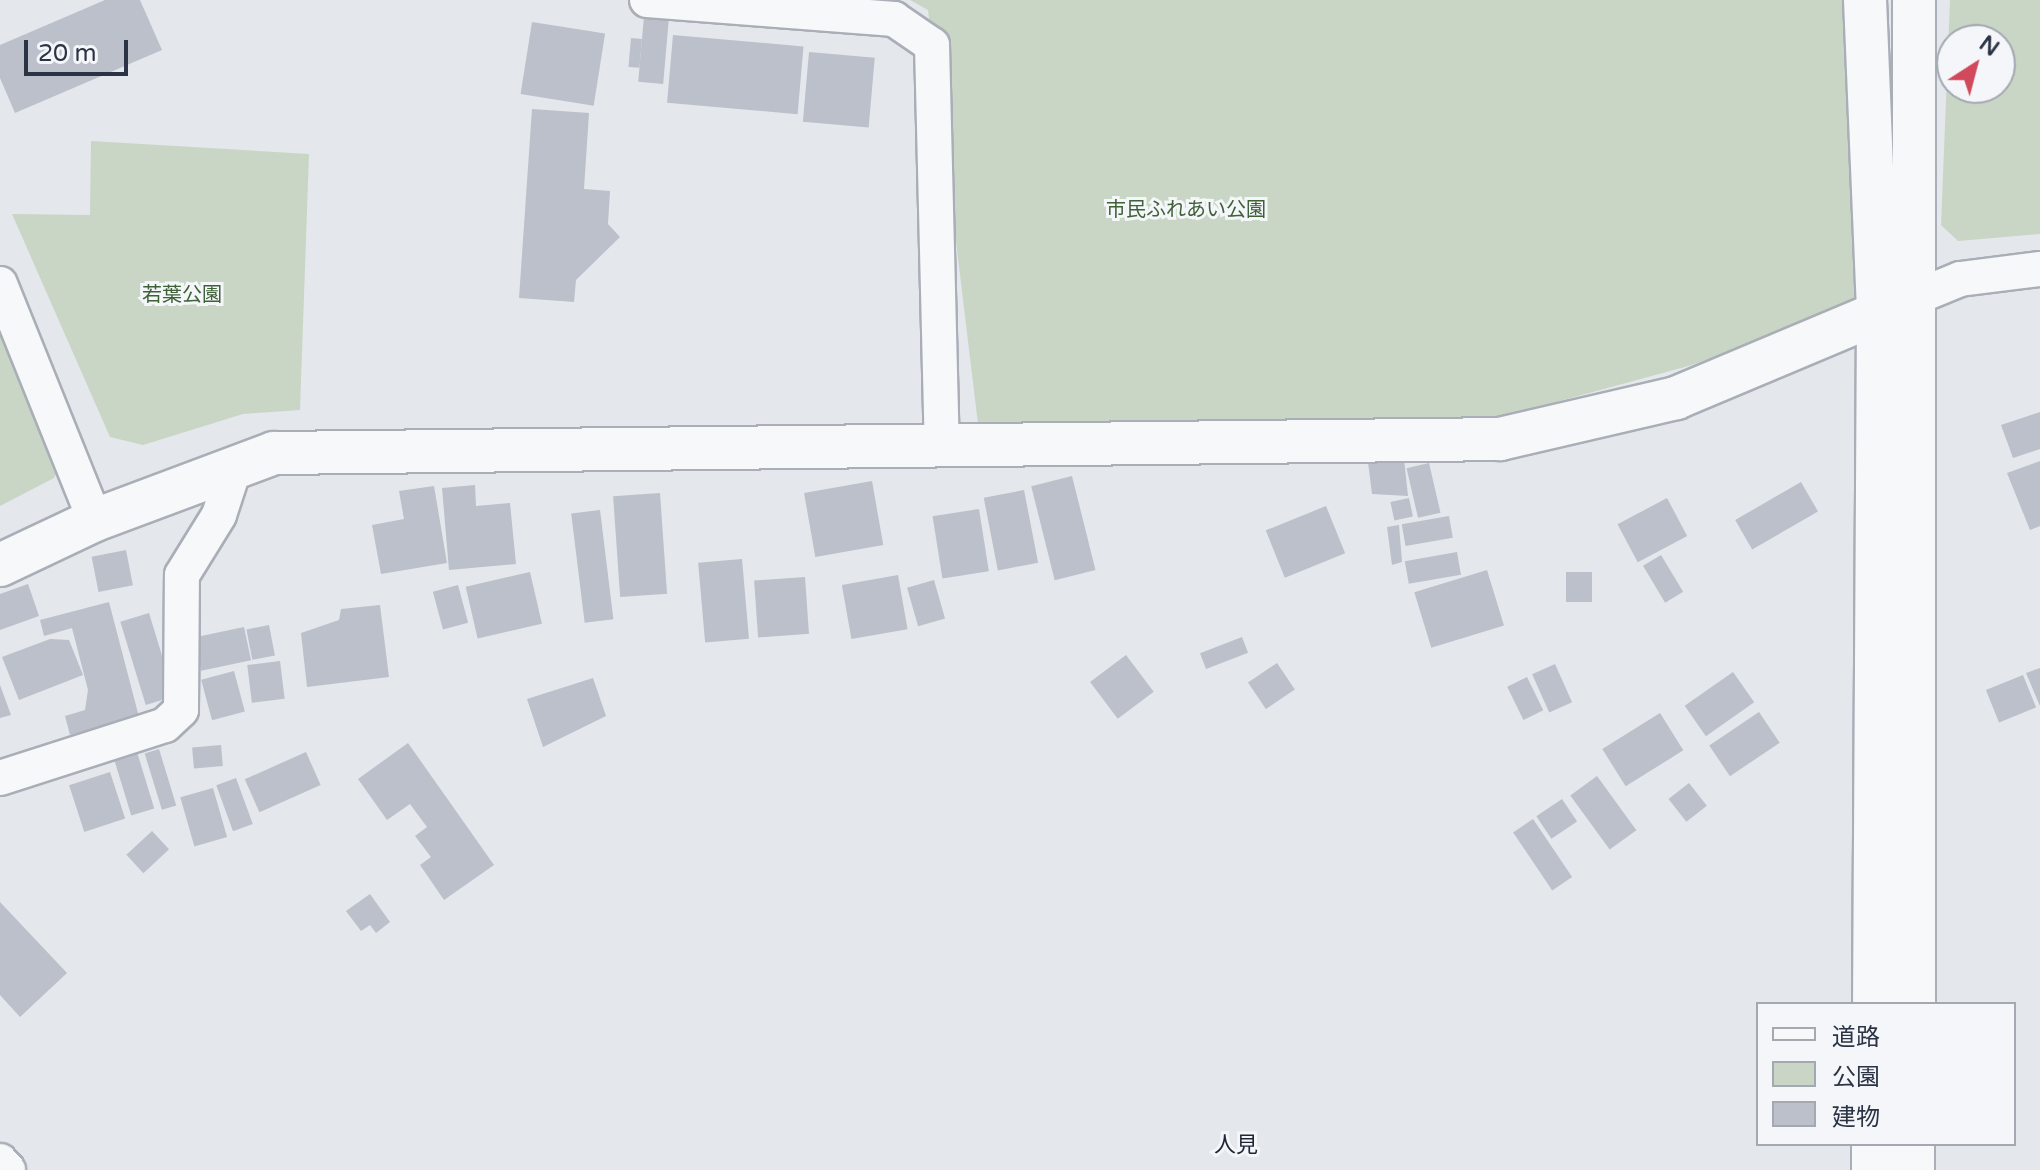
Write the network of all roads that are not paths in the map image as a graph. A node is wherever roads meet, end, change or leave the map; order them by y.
1 (647, 0) edge
2 (1865, 0) edge
3 (1914, 0) edge
4 (2040, 269) edge
5 (0, 284) edge
6 (1896, 306) junction
7 (942, 449) junction
8 (235, 466) junction
9 (95, 520) junction
10 (0, 565) edge
11 (0, 778) edge
12 (1874, 1002) edge
13 (1914, 1002) edge
14 (1873, 1146) edge
15 (1913, 1146) edge
16 (0, 1161) edge
17 (8, 1170) edge
18 (1873, 1170) edge
19 (1913, 1170) edge

1 - 7 street
2 - 6 street
3 - 6 street
4 - 6 street
5 - 9 street
6 - 7 street
6 - 12 street
6 - 13 street
7 - 8 street
8 - 9 street
8 - 11 street
9 - 10 street
14 - 18 street
15 - 19 street
16 - 17 street

